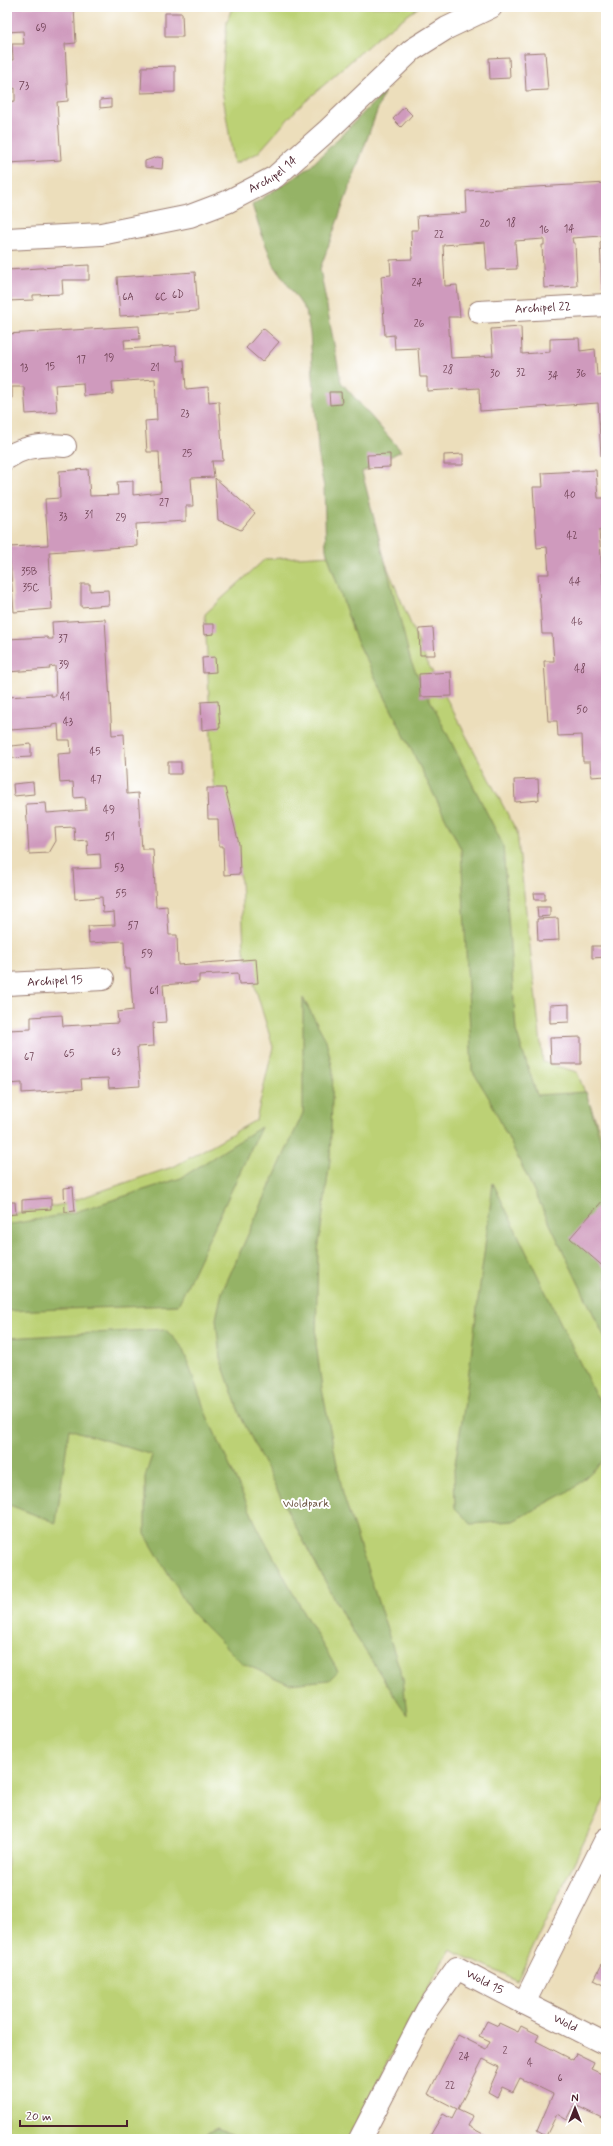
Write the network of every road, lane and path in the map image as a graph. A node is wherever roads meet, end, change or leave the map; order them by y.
1 (491, 7) edge
2 (7, 239) edge
3 (606, 305) edge
4 (479, 312) dead end
5 (65, 446) dead end
6 (7, 458) edge
7 (103, 979) dead end
8 (7, 984) edge
9 (606, 1839) edge
10 (524, 2003) junction
11 (606, 2044) edge
12 (360, 2139) edge

1 - 2 street, Archipel 14
3 - 4 street, Archipel 22
5 - 6 street
7 - 8 street, Archipel 15
9 - 10 street
10 - 11 street, Wold
10 - 12 street, Wold 15

